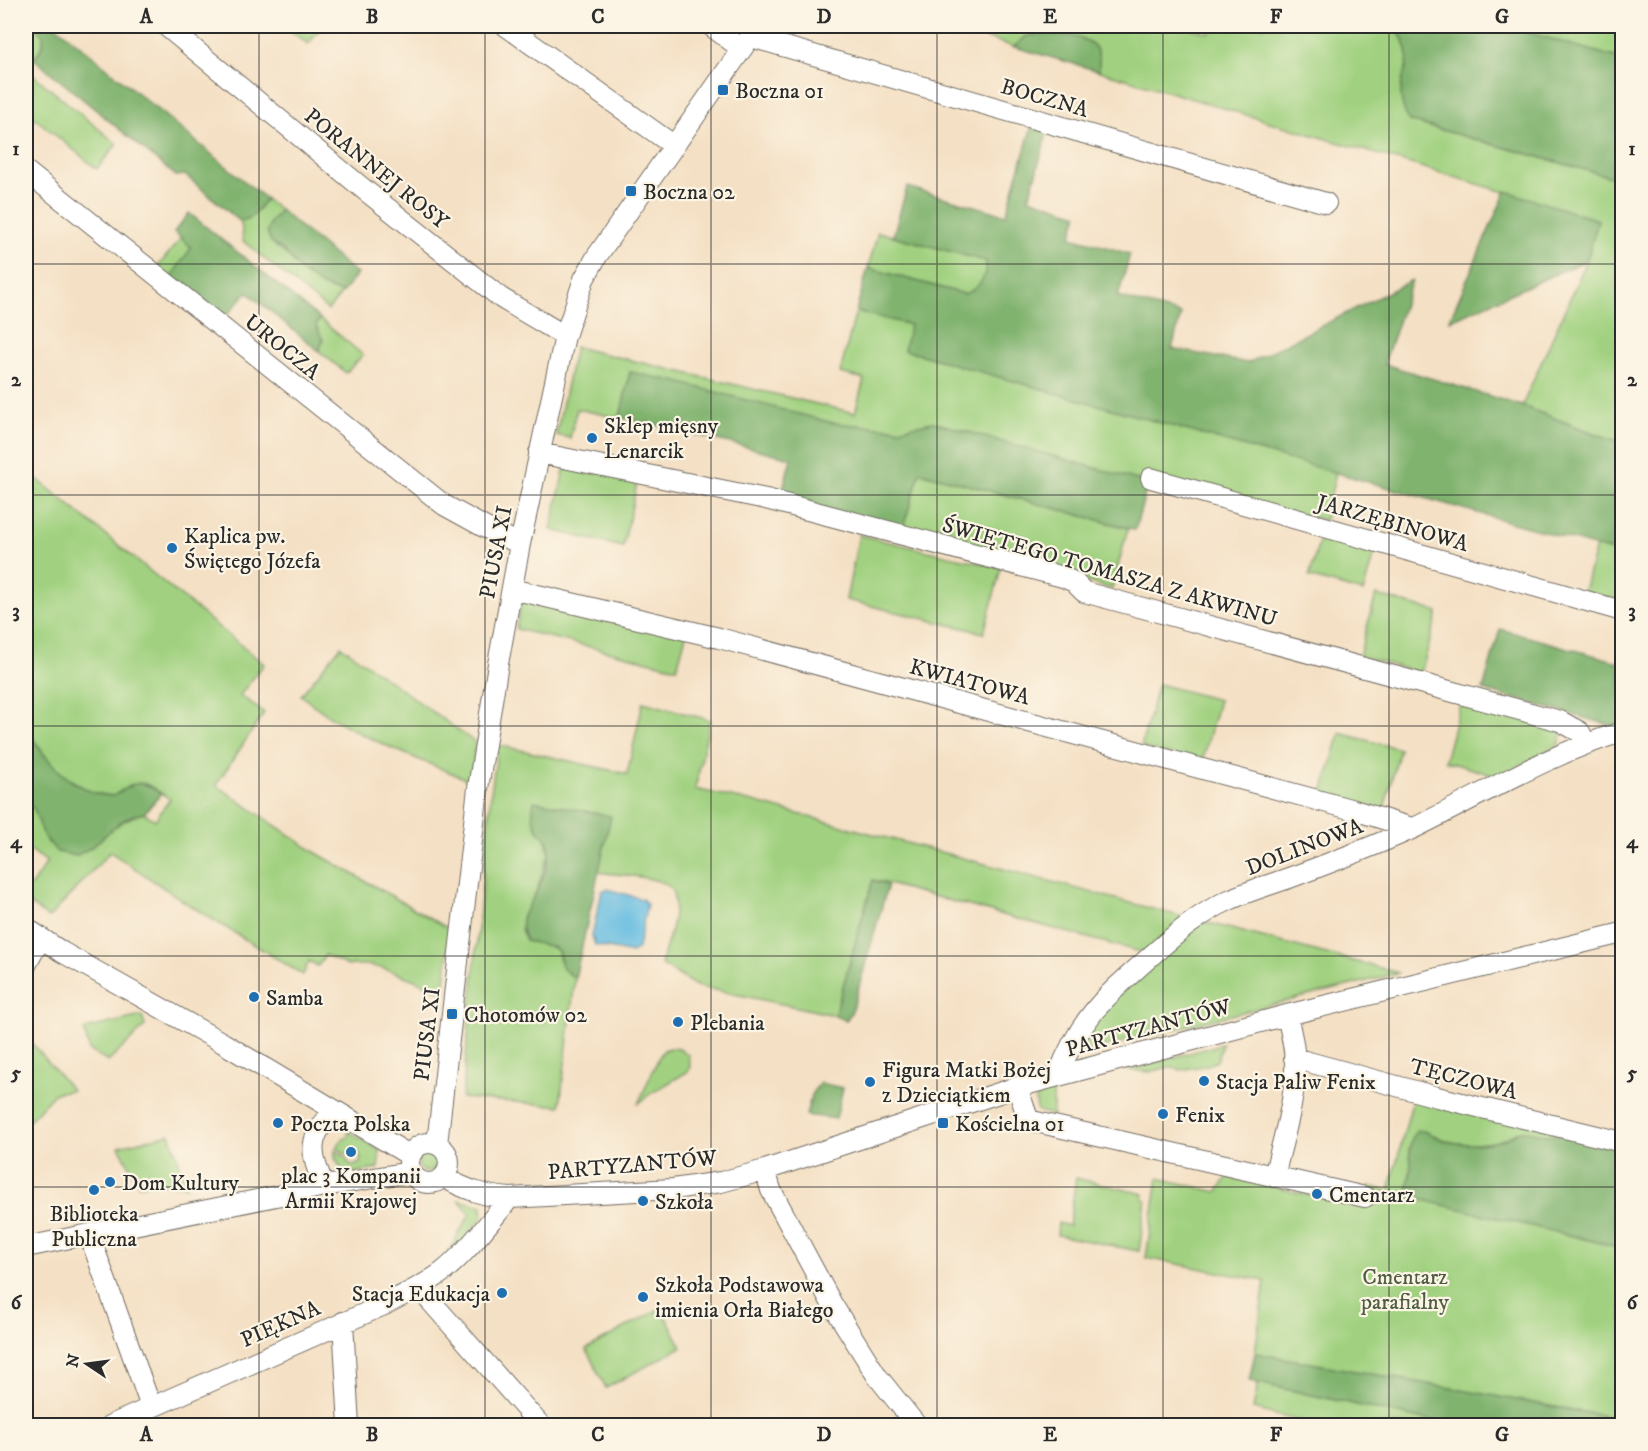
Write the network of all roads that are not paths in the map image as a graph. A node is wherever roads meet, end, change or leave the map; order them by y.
1 (166, 26) edge
2 (507, 26) edge
3 (711, 26) edge
4 (750, 37) edge
5 (673, 145) junction
6 (26, 171) edge
7 (1326, 203) dead end
8 (565, 336) junction
9 (539, 453) junction
10 (1151, 478) dead end
11 (520, 544) junction
12 (512, 589) junction
13 (1623, 611) edge
14 (1623, 732) edge
15 (1585, 743) junction
16 (1412, 828) junction
17 (1623, 933) edge
18 (33, 934) edge
19 (26, 965) edge
20 (1287, 1015) junction
21 (1294, 1058) junction
22 (1058, 1076) junction
23 (1017, 1087) junction
24 (336, 1111) junction
25 (1623, 1142) edge
26 (437, 1144) junction
27 (409, 1164) junction
28 (765, 1170) junction
29 (1274, 1176) junction
30 (443, 1177) junction
31 (325, 1186) junction
32 (1365, 1197) dead end
33 (510, 1198) junction
34 (89, 1234) junction
35 (26, 1248) edge
36 (418, 1287) junction
37 (343, 1322) junction
38 (151, 1407) junction
39 (109, 1425) edge
40 (349, 1425) edge
41 (542, 1425) edge
42 (917, 1425) edge

1 - 8 street, PORANNEJ ROSY
2 - 5 street
3 - 4 street
4 - 5 street, PIUSA XI
4 - 7 street, BOCZNA
5 - 8 street, PIUSA XI
6 - 11 street, UROCZA
8 - 9 street, PIUSA XI
9 - 11 street, PIUSA XI
9 - 15 street, ŚWIĘTEGO TOMASZA Z AKWINU
10 - 13 street, JARZĘBINOWA
11 - 12 street, PIUSA XI
12 - 16 street, KWIATOWA
12 - 26 street, PIUSA XI
14 - 15 street, DOLINOWA
15 - 16 street, DOLINOWA
16 - 22 street, DOLINOWA
17 - 20 street, PARTYZANTÓW
18 - 19 street
18 - 24 street
20 - 21 street
20 - 22 street, PARTYZANTÓW
21 - 25 street, TĘCZOWA
21 - 29 street
22 - 23 street, PARTYZANTÓW
23 - 28 street, PARTYZANTÓW
23 - 29 street
24 - 27 street
24 - 31 street
26 - 27 street
26 - 30 street
27 - 30 street
27 - 31 street
28 - 33 street, PARTYZANTÓW
28 - 42 street
29 - 32 street
30 - 33 street, PARTYZANTÓW
31 - 34 street
33 - 36 street, PIĘKNA
34 - 35 street
34 - 38 street
36 - 37 street, PIĘKNA
36 - 41 street
37 - 38 street, PIĘKNA
37 - 40 street
38 - 39 street, PIĘKNA

